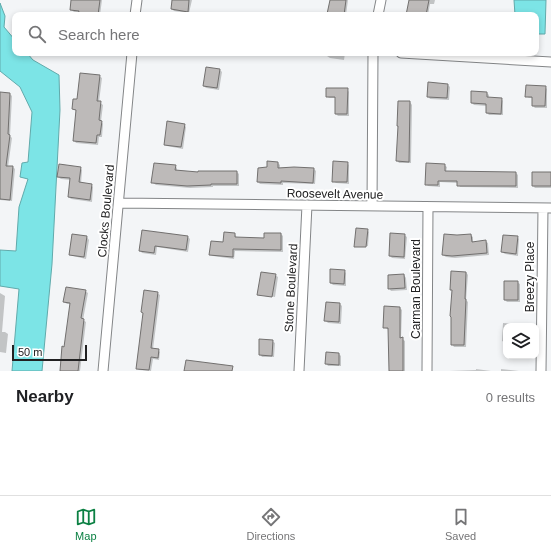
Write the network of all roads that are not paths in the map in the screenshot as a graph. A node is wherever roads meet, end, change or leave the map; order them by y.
1 (137, 0) edge
2 (381, 0) edge
3 (135, 12) edge
4 (379, 12) edge
5 (132, 56) edge
6 (373, 56) edge
7 (451, 56) edge
8 (551, 62) edge
9 (119, 203) junction
10 (307, 205) junction
11 (372, 206) junction
12 (428, 207) junction
13 (547, 208) edge
14 (103, 371) edge
15 (299, 371) edge
16 (428, 371) edge
17 (541, 371) edge

1 - 3 street
2 - 4 street
5 - 9 street, Clocks Boulevard
6 - 11 street
7 - 8 street
9 - 10 street, Roosevelt Avenue
9 - 14 street, Clocks Boulevard
10 - 11 street, Roosevelt Avenue
10 - 15 street, Stone Boulevard
11 - 12 street, Roosevelt Avenue
12 - 13 street, Roosevelt Avenue
12 - 16 street, Carman Boulevard
13 - 17 street, Breezy Place

